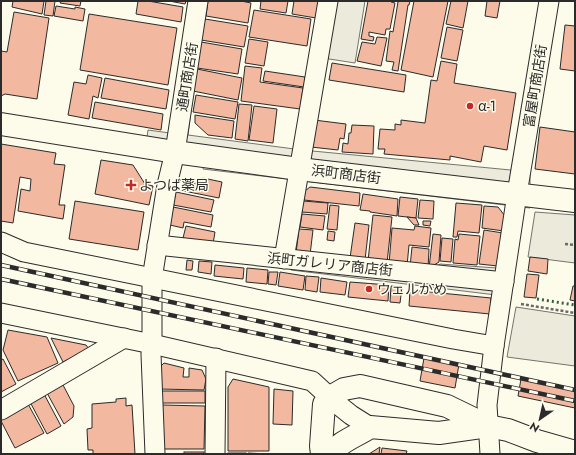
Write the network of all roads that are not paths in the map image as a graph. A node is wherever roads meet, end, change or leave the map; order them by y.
1 (198, 1) edge
2 (328, 1) edge
3 (548, 1) edge
4 (1, 124) edge
5 (175, 152) junction
6 (299, 169) junction
7 (518, 194) junction
8 (575, 201) edge
9 (1, 242) edge
10 (157, 245) junction
11 (284, 259) junction
12 (152, 279) junction
13 (504, 282) junction
14 (1, 313) edge
15 (124, 338) junction
16 (152, 344) junction
17 (494, 346) junction
18 (216, 358) junction
19 (330, 398) junction
20 (1, 410) edge
21 (488, 426) junction
22 (370, 428) junction
23 (575, 452) edge
24 (155, 454) edge
25 (216, 454) edge
26 (322, 454) edge
27 (331, 454) edge
28 (490, 454) edge

1 - 5 street, 通町商店街
2 - 6 street
3 - 7 street, 富屋町商店街
4 - 5 street, 浜町商店街
5 - 6 street, 浜町商店街
5 - 10 street, 通町商店街
6 - 7 street, 浜町商店街
6 - 11 street
7 - 8 street, 浜町商店街
7 - 13 street, 富屋町商店街
9 - 12 street
10 - 11 street, 浜町ガレリア商店街
10 - 12 street, 通町商店街
11 - 13 street, 浜町ガレリア商店街
12 - 16 street, 通町商店街
12 - 17 street
13 - 17 street, 富屋町商店街
14 - 15 street
15 - 16 street
15 - 20 street
16 - 18 street
16 - 24 street, 通町商店街
17 - 21 street, 富屋町商店街
18 - 19 street
18 - 25 street
19 - 21 street
19 - 22 street
19 - 26 street
21 - 22 street
21 - 23 street
21 - 28 street, 富屋町商店街
22 - 27 street

